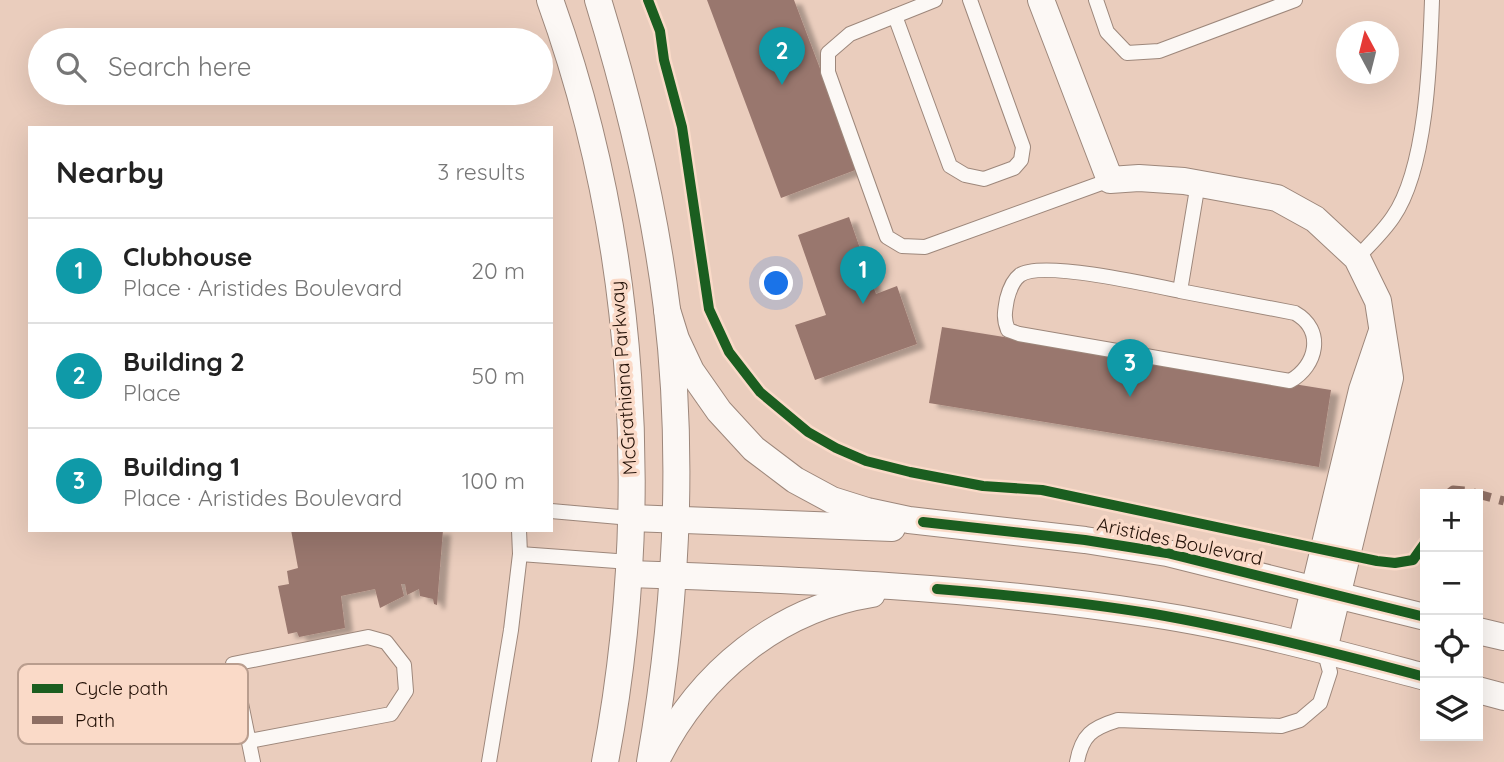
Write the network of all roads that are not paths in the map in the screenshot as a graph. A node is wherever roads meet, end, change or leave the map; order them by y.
1 (550, 0) edge
2 (598, 0) edge
3 (935, 0) edge
4 (970, 0) edge
5 (1041, 0) edge
6 (1097, 0) edge
7 (1295, 0) edge
8 (1432, 0) edge
9 (895, 16) junction
10 (1110, 180) junction
11 (1198, 183) junction
12 (1357, 258) junction
13 (1180, 291) junction
14 (667, 310) junction
15 (553, 511) edge
16 (631, 518) junction
17 (676, 519) junction
18 (519, 532) edge
19 (1013, 533) junction
20 (520, 554) junction
21 (630, 568) junction
22 (673, 576) junction
23 (937, 589) junction
24 (1326, 592) junction
25 (1420, 616) edge
26 (1483, 632) edge
27 (1504, 637) edge
28 (1312, 647) junction
29 (233, 664) edge
30 (1420, 676) edge
31 (1483, 691) edge
32 (1504, 697) edge
33 (248, 736) edge
34 (249, 741) junction
35 (253, 762) edge
36 (489, 762) edge
37 (605, 762) edge
38 (650, 762) edge
39 (656, 762) edge
40 (1077, 762) edge

1 - 16 street, McGrathiana Parkway
2 - 14 street
3 - 9 lane
4 - 9 lane
5 - 10 street
6 - 7 lane
8 - 12 lane
9 - 10 lane
10 - 11 street
11 - 12 street
11 - 13 lane
12 - 24 street
13 - 13 lane
14 - 17 street
14 - 19 street, Aristides Boulevard
15 - 16 lane
16 - 17 street, Aristides Boulevard
16 - 21 street, McGrathiana Parkway
17 - 19 street, Aristides Boulevard
17 - 22 street
18 - 20 lane
19 - 24 street, Aristides Boulevard
20 - 21 lane
20 - 36 lane
21 - 22 street
21 - 37 street, McGrathiana Parkway
22 - 23 street
22 - 38 street
23 - 28 street
23 - 39 street
24 - 25 street, Aristides Boulevard
24 - 28 street
26 - 27 street
28 - 30 street
28 - 40 lane
29 - 34 lane
31 - 32 street
33 - 34 lane
34 - 35 lane

